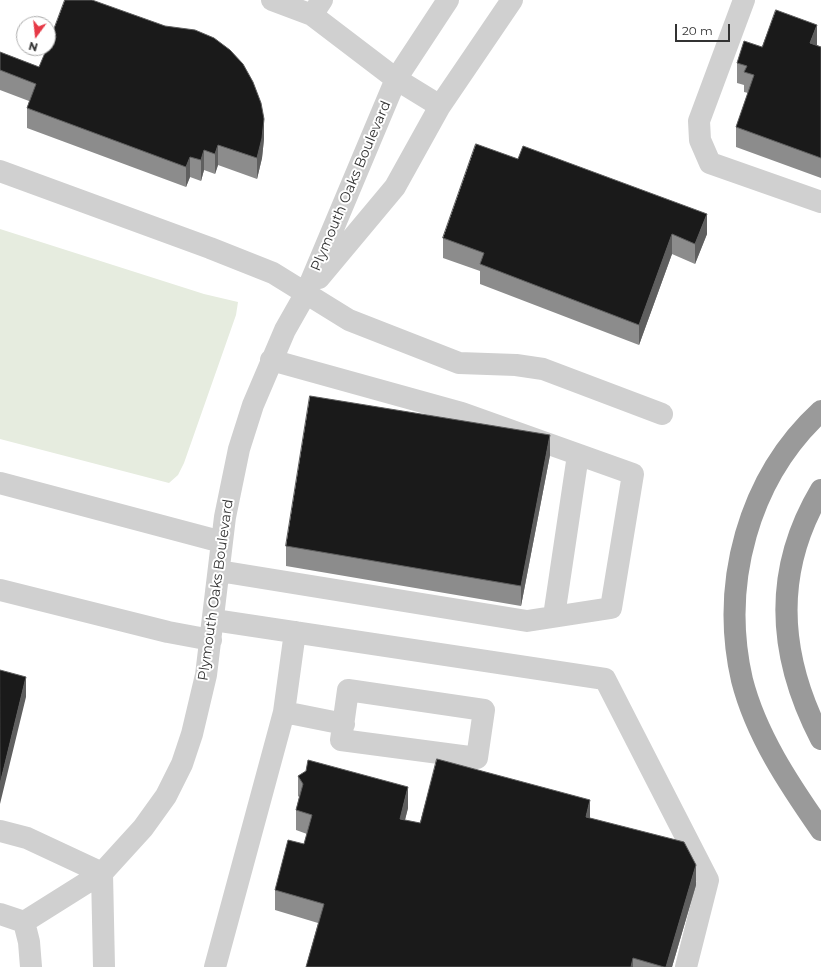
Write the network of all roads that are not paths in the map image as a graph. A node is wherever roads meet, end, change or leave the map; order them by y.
1 (272, 0) edge
2 (448, 0) edge
3 (512, 0) edge
4 (744, 0) edge
5 (317, 7) edge
6 (396, 78) junction
7 (440, 106) junction
8 (0, 171) edge
9 (821, 202) edge
10 (306, 293) junction
11 (271, 360) junction
12 (821, 411) edge
13 (662, 414) dead end
14 (578, 455) junction
15 (0, 483) edge
16 (821, 490) edge
17 (222, 542) junction
18 (219, 571) junction
19 (0, 590) edge
20 (554, 616) junction
21 (212, 630) junction
22 (295, 632) junction
23 (284, 712) junction
24 (344, 724) junction
25 (821, 739) edge
26 (821, 830) edge
27 (0, 831) edge
28 (102, 873) junction
29 (0, 914) edge
30 (24, 922) junction
31 (31, 967) edge
32 (104, 967) edge
33 (215, 967) edge
34 (686, 967) edge

1 - 5 street
2 - 6 street, Plymouth Oaks Boulevard
3 - 7 street, Plymouth Oaks Boulevard
4 - 9 street
5 - 6 street
6 - 7 street
6 - 10 street, Plymouth Oaks Boulevard
7 - 10 street, Plymouth Oaks Boulevard
8 - 10 street
10 - 11 street, Plymouth Oaks Boulevard
10 - 13 street
11 - 14 street
11 - 17 street, Plymouth Oaks Boulevard
12 - 26 highway
14 - 20 street
14 - 20 street
15 - 17 street
16 - 25 highway
17 - 18 street, Plymouth Oaks Boulevard
18 - 20 street
18 - 21 street, Plymouth Oaks Boulevard
19 - 21 street
21 - 22 street
21 - 28 street, Plymouth Oaks Boulevard
22 - 23 street
22 - 34 street
23 - 24 street
23 - 33 street
24 - 24 street
27 - 28 street
28 - 30 street, Plymouth Oaks Boulevard
28 - 32 street
29 - 30 street
30 - 31 street

